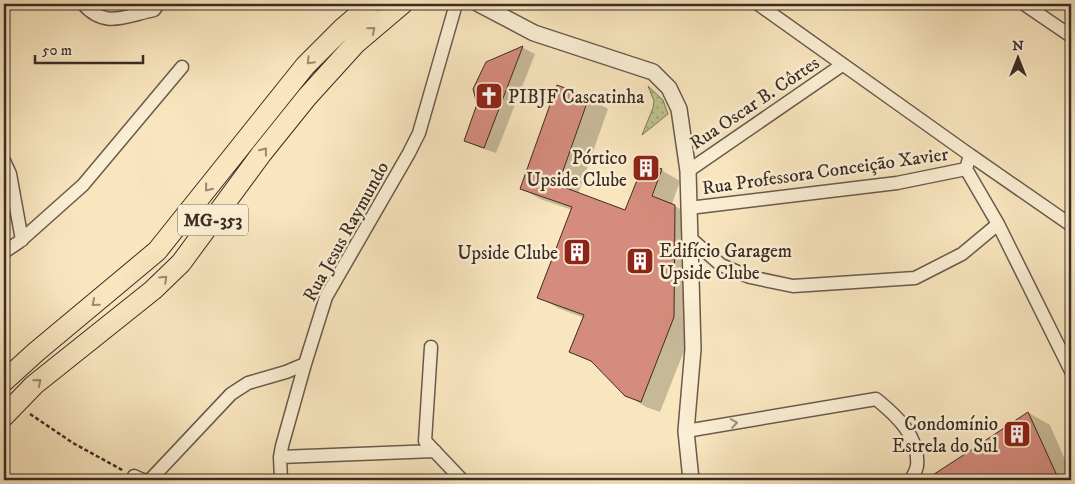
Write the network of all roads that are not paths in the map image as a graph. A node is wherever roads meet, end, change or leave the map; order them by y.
1 (83, 4) edge
2 (158, 4) edge
3 (371, 4) edge
4 (402, 4) edge
5 (456, 4) edge
6 (479, 4) edge
7 (758, 4) edge
8 (1024, 4) edge
9 (1071, 36) edge
10 (842, 65) junction
11 (182, 67) dead end
12 (970, 155) junction
13 (4, 161) edge
14 (966, 169) junction
15 (688, 171) junction
16 (689, 208) junction
17 (998, 224) junction
18 (1071, 225) edge
19 (690, 238) junction
20 (21, 241) junction
21 (4, 242) edge
22 (4, 252) edge
23 (431, 347) dead end
24 (305, 364) junction
25 (1071, 371) edge
26 (4, 381) edge
27 (9, 410) edge
28 (686, 431) junction
29 (435, 451) junction
30 (280, 457) junction
31 (147, 480) edge
32 (280, 480) edge
33 (462, 480) edge
34 (691, 480) edge
35 (911, 480) edge

1 - 2 street
3 -> 26 main road, MG-353
27 -> 4 main road, MG-353
5 - 24 street, Rua Jesus Raymundo
6 - 15 street
7 - 10 street
8 - 9 street
10 - 12 street
10 - 15 street, Rua Oscar B. Côrtes
11 - 20 street
12 - 14 street
12 - 18 street
13 - 20 street
14 - 16 street, Rua Professora Conceição Xavier
14 - 17 street
15 - 16 street
16 - 19 street
17 - 19 street
17 - 25 street
19 - 28 street
20 - 21 street
20 - 22 street
23 - 29 street
24 - 30 street, Rua Jesus Raymundo
24 - 31 street
28 - 34 street
28 -> 35 street
29 - 30 street
29 - 33 street
30 - 32 street, Rua Jesus Raymundo

